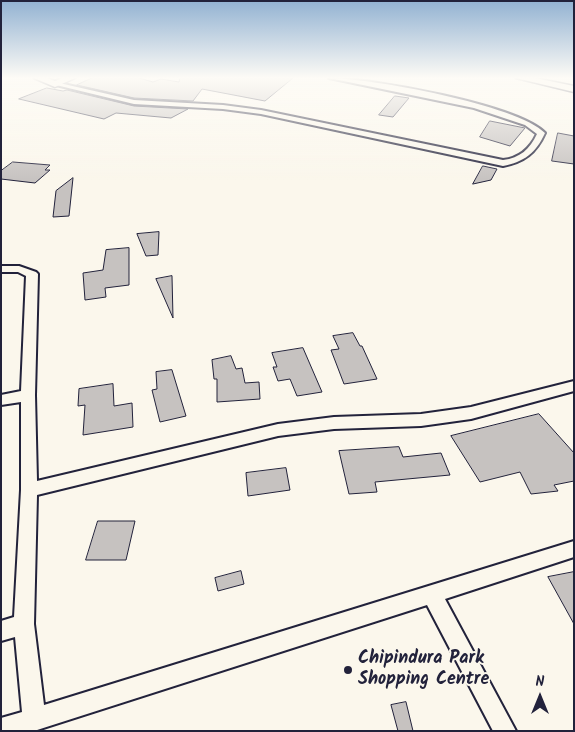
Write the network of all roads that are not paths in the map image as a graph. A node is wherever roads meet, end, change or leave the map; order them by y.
1 (262, 112) edge
2 (493, 112) edge
3 (1, 269) edge
4 (574, 386) edge
5 (28, 395) junction
6 (1, 400) edge
7 (29, 490) junction
8 (574, 549) edge
9 (432, 594) junction
10 (24, 624) junction
11 (1, 631) edge
12 (34, 720) junction
13 (1, 730) edge
14 (505, 731) edge

1 - 2 street
3 - 5 street
4 - 7 street
5 - 6 street
5 - 7 street
7 - 10 street
8 - 9 street
9 - 12 street
9 - 14 street
10 - 11 street
10 - 12 street
12 - 13 street

